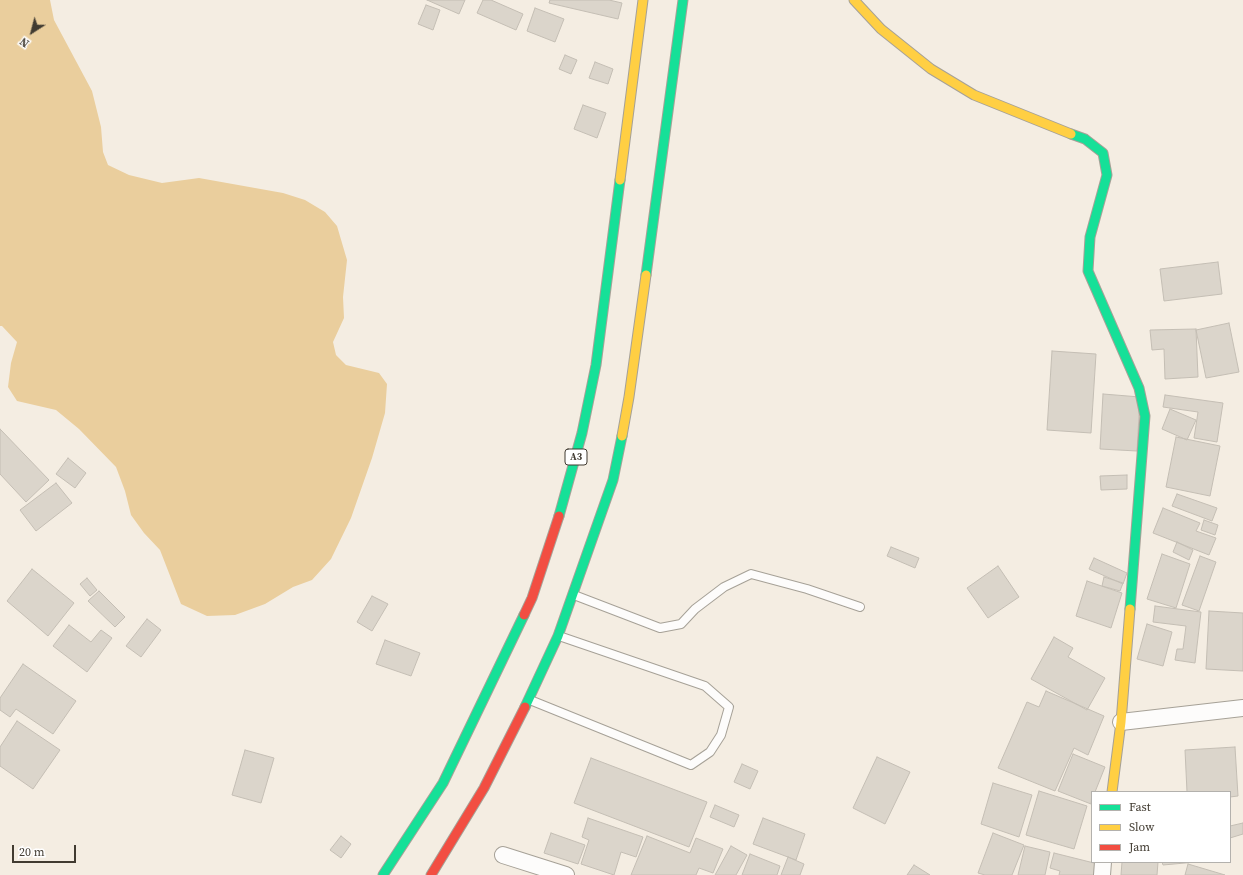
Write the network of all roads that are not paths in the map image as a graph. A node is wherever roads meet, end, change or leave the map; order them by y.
1 (643, 0) edge
2 (683, 0) edge
3 (854, 0) edge
4 (574, 595) junction
5 (860, 608) dead end
6 (558, 636) junction
7 (529, 699) junction
8 (1243, 708) edge
9 (1121, 722) junction
10 (1112, 791) edge
11 (503, 855) dead end
12 (1103, 863) edge
13 (383, 875) edge
14 (431, 875) edge
15 (566, 875) edge
16 (1102, 875) edge

1 - 13 main road, A3
2 - 4 main road
3 - 9 main road
4 - 5 lane
4 - 6 main road
6 - 7 main road
6 - 7 lane
7 - 14 main road
8 - 9 street
9 - 10 main road
11 - 15 street
12 - 16 street

